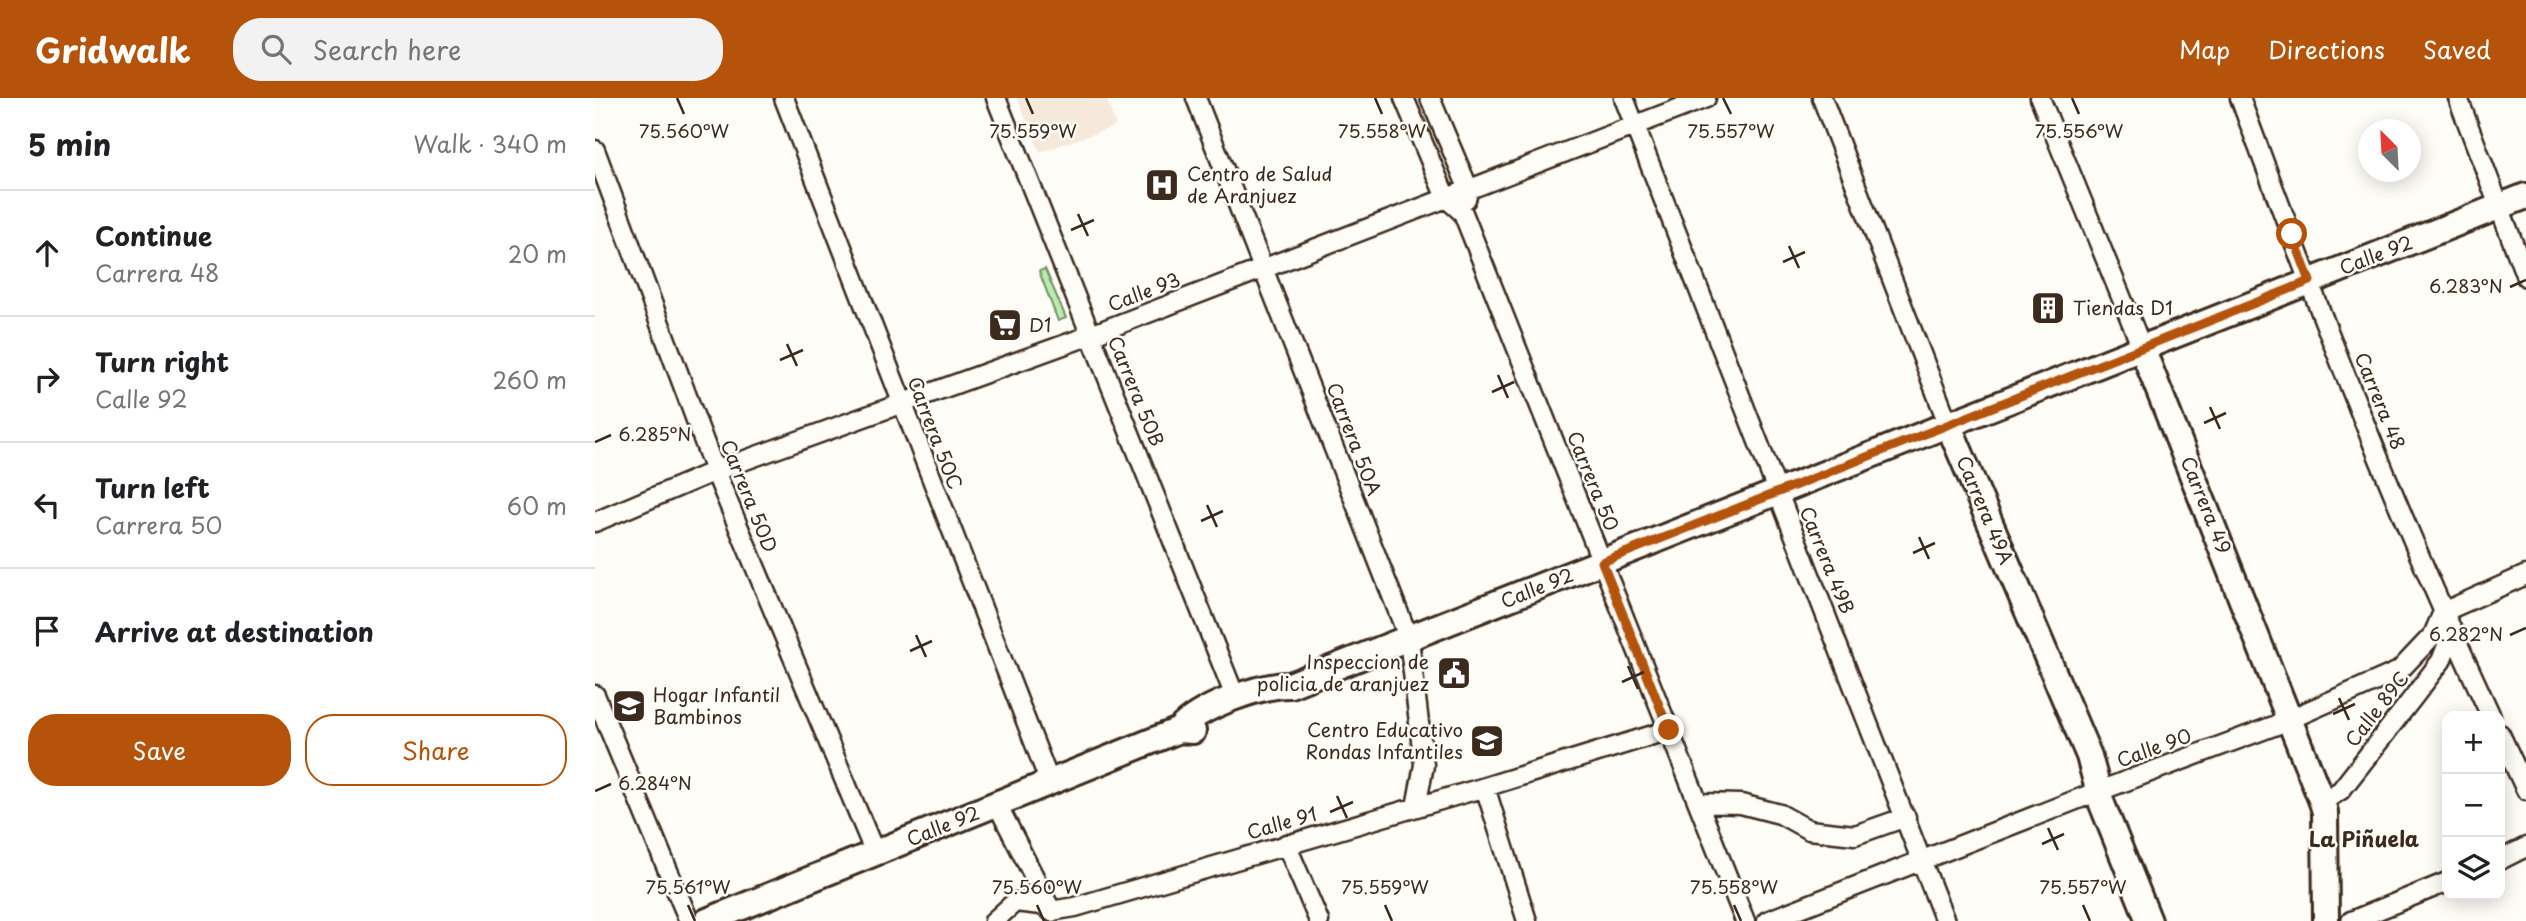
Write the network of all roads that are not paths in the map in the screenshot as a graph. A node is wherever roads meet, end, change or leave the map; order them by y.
1 (784, 98) edge
2 (996, 98) edge
3 (1196, 98) edge
4 (1404, 98) edge
5 (1430, 98) edge
6 (1624, 98) edge
7 (1706, 98) edge
8 (1822, 98) edge
9 (2040, 98) edge
10 (2240, 98) edge
11 (2458, 98) edge
12 (1635, 126) junction
13 (595, 150) edge
14 (1469, 190) junction
15 (2526, 197) edge
16 (1446, 198) junction
17 (2498, 208) junction
18 (1463, 213) junction
19 (1265, 268) junction
20 (2526, 277) edge
21 (2310, 281) junction
22 (1091, 335) junction
23 (2142, 348) junction
24 (901, 402) junction
25 (1949, 426) junction
26 (715, 471) junction
27 (1778, 493) junction
28 (595, 522) edge
29 (1602, 562) junction
30 (2526, 575) edge
31 (2444, 612) junction
32 (2452, 633) junction
33 (1409, 639) junction
34 (1290, 685) junction
35 (595, 695) edge
36 (1236, 699) junction
37 (2489, 711) edge
38 (2290, 719) junction
39 (1179, 730) junction
40 (1669, 730) junction
41 (2505, 745) edge
42 (1050, 783) junction
43 (1485, 787) junction
44 (2526, 790) edge
45 (2099, 791) junction
46 (2322, 802) junction
47 (1700, 803) junction
48 (997, 804) junction
49 (1416, 807) junction
50 (1906, 817) junction
51 (1286, 844) junction
52 (2526, 847) edge
53 (875, 853) junction
54 (2505, 858) edge
55 (1921, 860) junction
56 (2442, 884) edge
57 (1055, 916) edge
58 (688, 921) edge
59 (708, 921) edge
60 (994, 921) edge
61 (1319, 921) edge
62 (1527, 921) edge
63 (1745, 921) edge
64 (1767, 921) edge
65 (1945, 921) edge
66 (2149, 921) edge
67 (2326, 921) edge
68 (2351, 921) edge

1 - 24 street, Carrera 50C
2 - 22 street, Carrera 50B
3 - 19 street, Carrera 50A
4 - 16 street, Carrera 50
5 - 14 street
6 - 12 street, Carrera 49B
7 - 12 street, Calle 93
8 - 25 street, Carrera 49A
9 - 23 street, Carrera 49
10 - 21 street, Carrera 48
11 - 17 street
12 - 14 street, Calle 93
12 - 27 street, Carrera 49B
13 - 26 street, Carrera 50D
14 - 16 street, Calle 93
14 - 18 street
15 - 17 street, Calle 92
16 - 18 street, Carrera 50
16 - 19 street, Calle 93
17 - 20 street
17 - 21 street, Calle 92
18 - 29 street, Carrera 50
19 - 22 street, Calle 93
19 - 33 street, Carrera 50A
21 - 23 street, Calle 92
21 - 31 street, Carrera 48
22 - 24 street, Calle 93
22 - 36 street, Carrera 50B
23 - 25 street, Calle 92
23 - 38 street, Carrera 49
24 - 26 street, Calle 93
24 - 42 street, Carrera 50C
25 - 27 street, Calle 92
25 - 45 street, Carrera 49A
26 - 28 street, Calle 93
26 - 53 street, Carrera 50D
27 - 29 street, Calle 92
27 - 50 street, Carrera 49B
29 - 33 street, Calle 92
29 - 40 street, Carrera 50
30 - 31 street
31 - 32 street, Carrera 48
31 - 38 street, Calle 90
32 - 37 street, Carrera 48
32 - 46 street, Calle 89C
33 - 34 street, Calle 92
33 - 49 street, Carrera 50A
34 - 36 street, Calle 92
34 - 39 street, Calle 92
35 - 58 street
36 - 39 street, Calle 92
38 - 45 street, Calle 90
38 - 46 street, Carrera 49
39 - 42 street, Calle 92
40 - 43 street, Calle 91
40 - 47 street, Carrera 50
41 - 44 street
42 - 48 street, Calle 92
43 - 49 street, Calle 91
43 - 62 street
45 - 55 street, Calle 90
45 - 66 street, Carrera 49A
46 - 67 street, Carrera 49
47 - 50 street
47 - 63 street, Carrera 50
48 - 53 street, Calle 92
48 - 57 street
49 - 51 street, Calle 91
50 - 55 street, Carrera 49B
51 - 57 street, Calle 91
51 - 61 street
52 - 54 street
53 - 59 street, Calle 92
55 - 64 street, Calle 90
55 - 65 street, Carrera 49B
56 - 68 street
57 - 60 street, Calle 91

